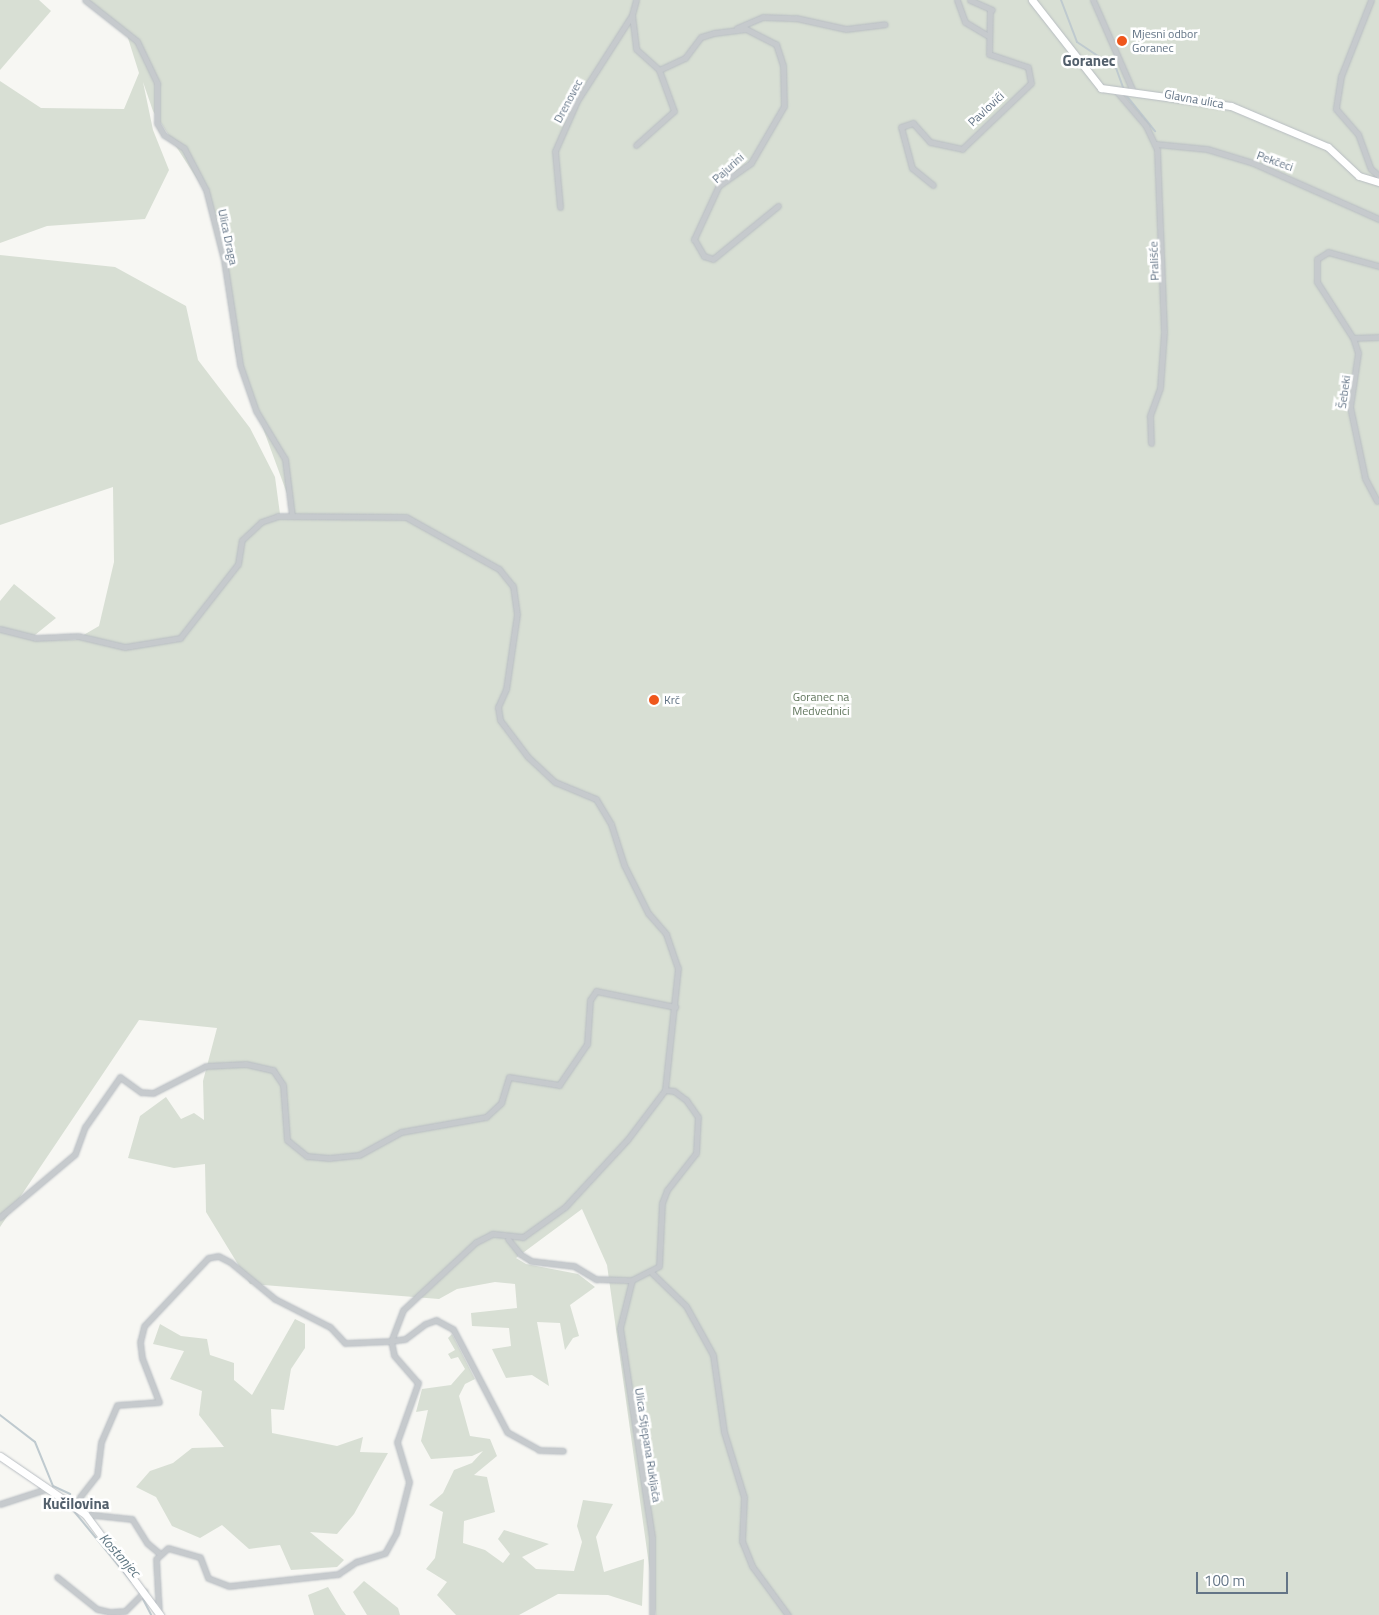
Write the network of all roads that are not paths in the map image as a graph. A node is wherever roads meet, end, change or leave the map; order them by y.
1 (84, 0) edge
2 (636, 0) edge
3 (957, 0) edge
4 (970, 0) edge
5 (1032, 0) edge
6 (1093, 0) edge
7 (1371, 0) edge
8 (632, 15) junction
9 (885, 24) dead end
10 (737, 28) junction
11 (986, 35) junction
12 (659, 70) junction
13 (1122, 91) junction
14 (1156, 144) junction
15 (636, 145) dead end
16 (1379, 176) edge
17 (1379, 182) edge
18 (933, 185) dead end
19 (778, 206) dead end
20 (560, 207) dead end
21 (1379, 219) edge
22 (1379, 266) edge
23 (1379, 337) edge
24 (1353, 338) junction
25 (1151, 443) dead end
26 (1377, 501) dead end
27 (292, 516) junction
28 (0, 629) edge
29 (675, 1007) junction
30 (664, 1090) junction
31 (0, 1217) edge
32 (508, 1239) junction
33 (652, 1273) junction
34 (632, 1280) junction
35 (391, 1341) junction
36 (563, 1451) dead end
37 (0, 1456) edge
38 (46, 1489) junction
39 (0, 1504) edge
40 (77, 1508) junction
41 (85, 1514) junction
42 (159, 1553) junction
43 (57, 1577) dead end
44 (145, 1591) junction
45 (159, 1614) edge
46 (652, 1615) edge
47 (788, 1615) edge

1 - 27 street, Ulica Draga
2 - 8 street
3 - 11 street
4 - 11 street
5 - 13 street, Glavna ulica
6 - 13 street
7 - 16 street
8 - 12 street
8 - 20 street, Drenovec
9 - 10 street, Pajurini
10 - 12 street, Pajurini
10 - 19 street, Pajurini
11 - 18 street, Pavlovići
12 - 15 street
13 - 14 street
13 - 17 street, Glavna ulica
14 - 21 street, Pekčeci
14 - 25 street, Prališće
22 - 24 street
23 - 24 street
24 - 26 street, Šebeki
27 - 28 street
27 - 29 street
29 - 30 street
29 - 31 street
30 - 32 street
30 - 33 street
32 - 34 street
32 - 35 street
33 - 34 street
33 - 47 street
34 - 46 street, Ulica Stjepana Rukljača
35 - 36 street
35 - 40 street
35 - 42 street
37 - 38 street
38 - 39 street
38 - 40 street
40 - 41 street
41 - 42 street
41 - 44 street
42 - 45 street
43 - 44 street
44 - 45 street

